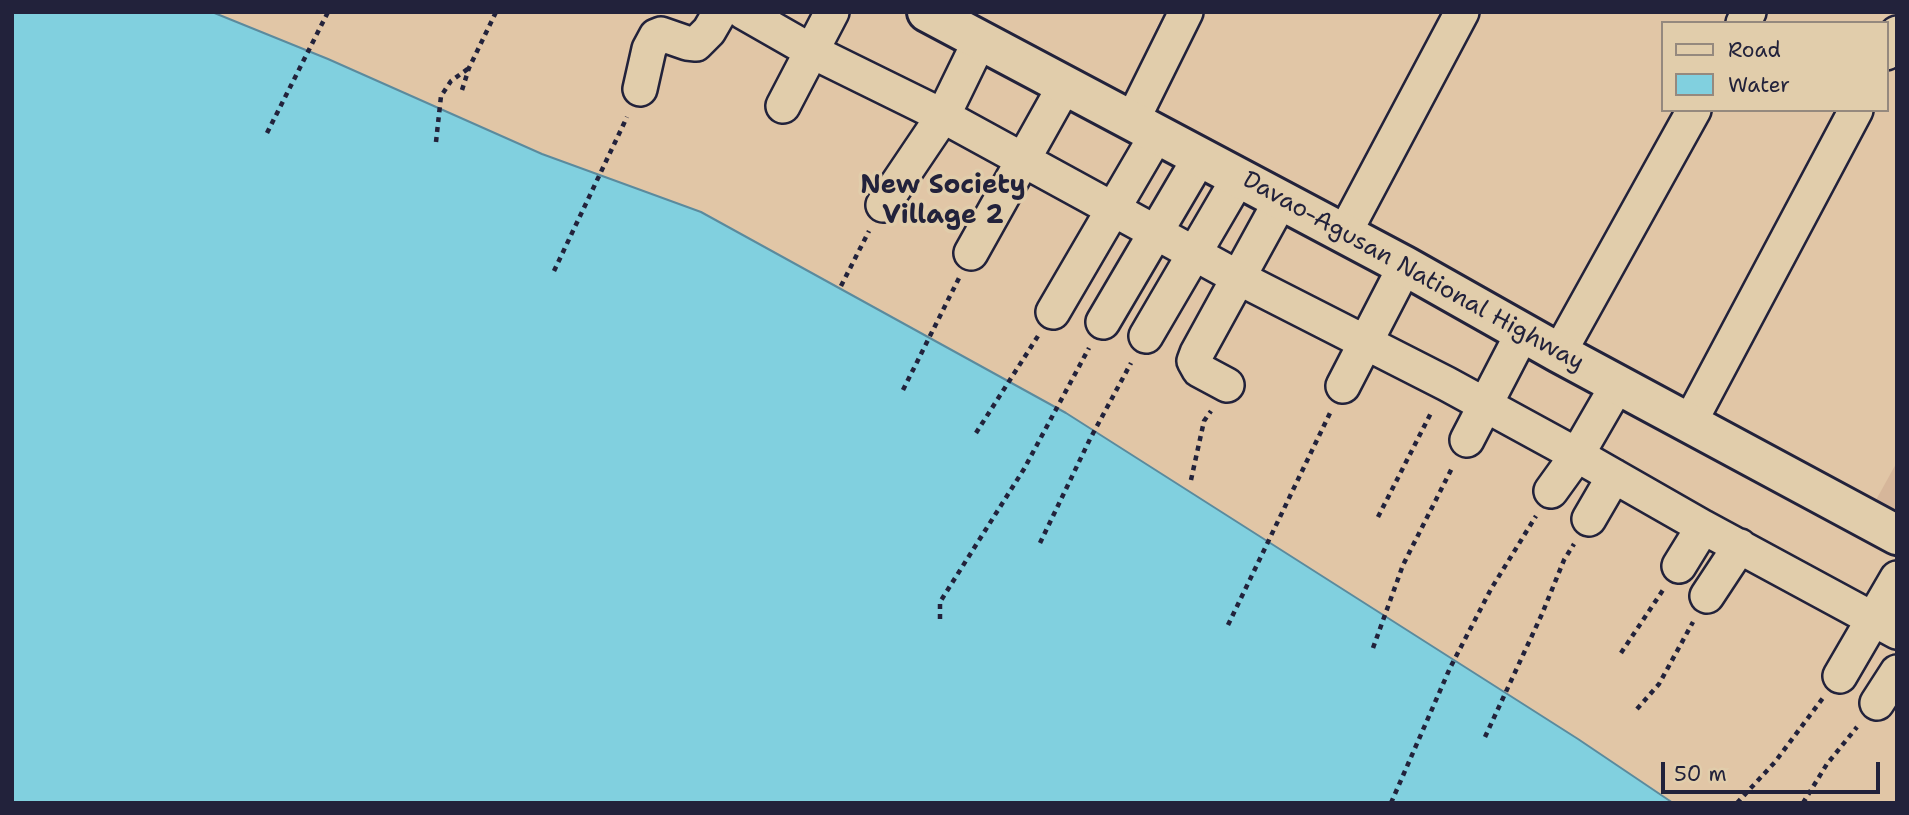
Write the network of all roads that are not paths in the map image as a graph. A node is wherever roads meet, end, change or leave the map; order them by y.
1 (720, 12) edge
2 (743, 12) edge
3 (832, 12) edge
4 (927, 12) edge
5 (1186, 12) edge
6 (1462, 12) edge
7 (1897, 33) edge
8 (981, 40) junction
9 (1888, 49) edge
10 (813, 52) junction
11 (1065, 85) junction
12 (640, 89) road end
13 (783, 106) dead end
14 (1693, 112) edge
15 (1855, 112) edge
16 (943, 116) junction
17 (1144, 127) junction
18 (1200, 157) junction
19 (1024, 161) junction
20 (1239, 177) junction
21 (1281, 200) junction
22 (883, 205) road end
23 (1114, 209) junction
24 (1156, 233) junction
25 (1344, 234) junction
26 (971, 253) road end
27 (1193, 253) junction
28 (1405, 266) junction
29 (1239, 278) junction
30 (1053, 312) road end
31 (1103, 323) road end
32 (1523, 332) junction
33 (1146, 336) road end
34 (1366, 341) junction
35 (1559, 353) junction
36 (1618, 384) junction
37 (1227, 385) road end
38 (1343, 386) road end
39 (1486, 406) junction
40 (1690, 422) junction
41 (1467, 440) road end
42 (1577, 455) junction
43 (1614, 476) junction
44 (1551, 491) road end
45 (1589, 519) road end
46 (1703, 527) junction
47 (1897, 535) edge
48 (1740, 546) junction
49 (1679, 566) road end
50 (1897, 578) edge
51 (1707, 596) road end
52 (1885, 626) edge
53 (1897, 672) edge
54 (1840, 676) road end
55 (1877, 703) road end

1 - 12 street
2 - 10 street
3 - 10 street
4 - 8 highway, Davao-Agusan National Highway
5 - 17 street
6 - 25 street
7 - 9 street
8 - 11 highway, Davao-Agusan National Highway
8 - 16 street
10 - 13 street
10 - 16 street
11 - 17 highway, Davao-Agusan National Highway
11 - 19 street
14 - 35 street
15 - 40 street
16 - 19 street
16 - 22 street
17 - 18 highway, Davao-Agusan National Highway
17 - 23 street
18 - 20 highway, Davao-Agusan National Highway
18 - 24 street
19 - 23 street
19 - 26 street
20 - 21 highway, Davao-Agusan National Highway
20 - 27 street
21 - 25 highway, Davao-Agusan National Highway
21 - 29 street
23 - 24 street
23 - 30 street
24 - 27 street
24 - 31 street
25 - 28 highway, Davao-Agusan National Highway
27 - 29 street
27 - 33 street
28 - 32 highway, Davao-Agusan National Highway
28 - 34 street
29 - 34 street
29 - 37 street
32 - 35 highway, Davao-Agusan National Highway
32 - 39 street
34 - 38 street
34 - 39 street
35 - 36 highway, Davao-Agusan National Highway
36 - 40 highway, Davao-Agusan National Highway
36 - 42 street
39 - 41 street
39 - 42 street
40 - 47 highway, Davao-Agusan National Highway
42 - 43 street
42 - 44 street
43 - 45 street
43 - 46 street
46 - 48 street
46 - 49 street
48 - 51 street
48 - 52 street
50 - 52 street
52 - 54 street
53 - 55 street

